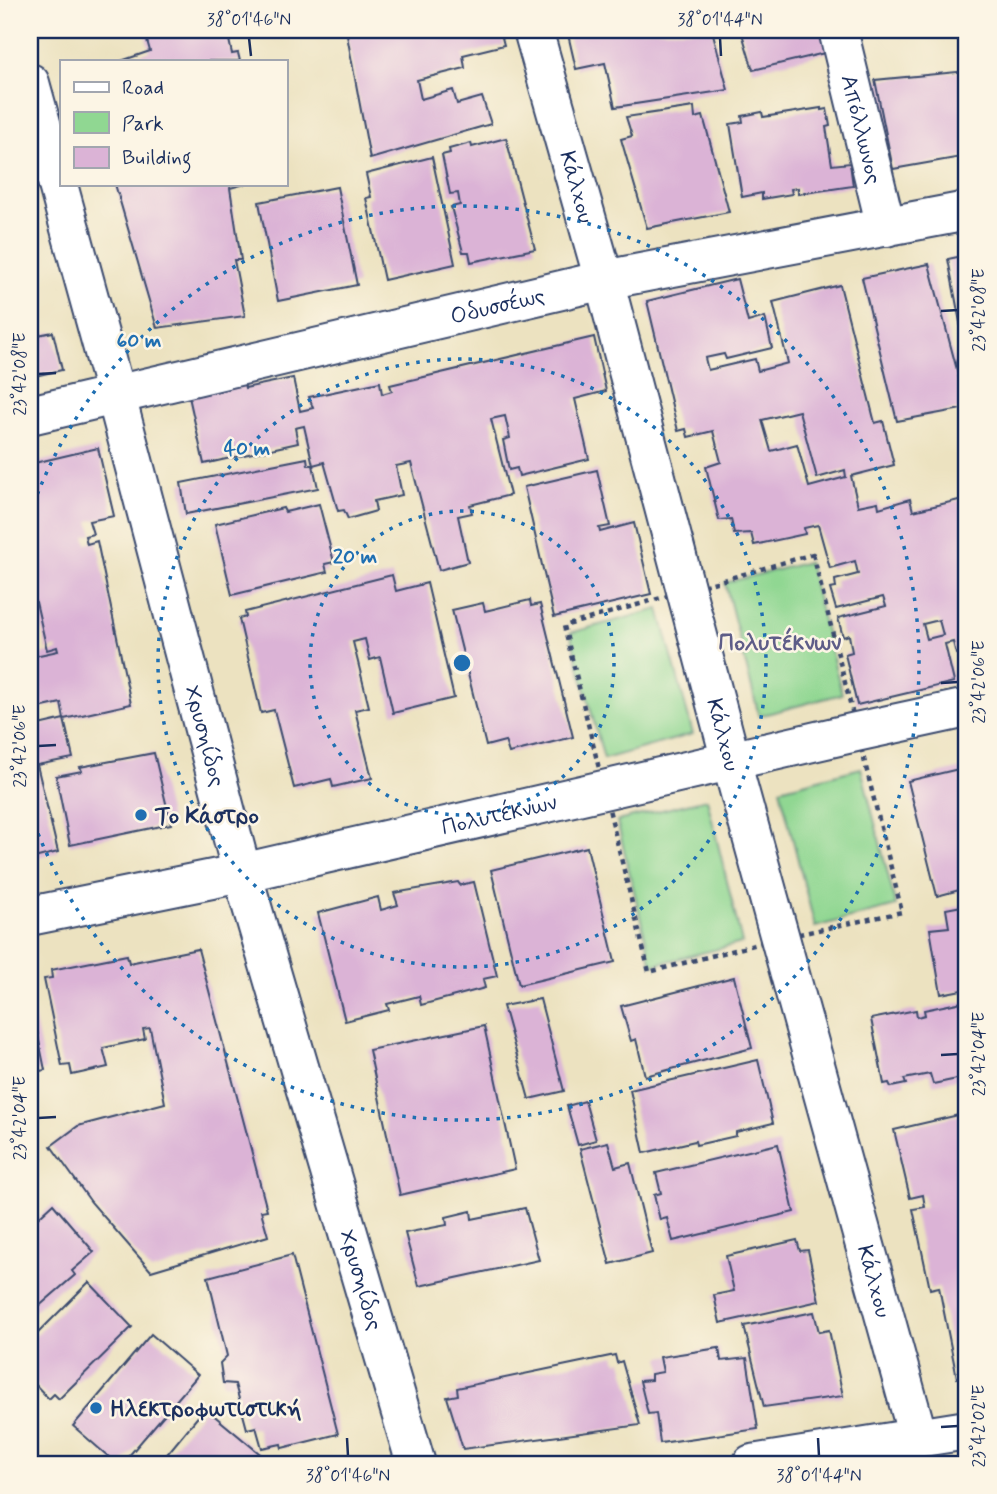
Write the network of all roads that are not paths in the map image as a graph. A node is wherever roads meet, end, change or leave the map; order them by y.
1 (533, 30) edge
2 (838, 30) edge
3 (30, 83) edge
4 (967, 211) edge
5 (886, 227) junction
6 (604, 280) junction
7 (116, 396) junction
8 (30, 415) edge
9 (967, 708) edge
10 (731, 761) junction
11 (242, 873) junction
12 (30, 916) edge
13 (967, 1430) edge
14 (918, 1437) junction
15 (416, 1464) edge
16 (752, 1464) edge

1 - 6 street, Κάλχου
2 - 5 street, Απόλλωνος
3 - 7 street, Χρυσηίδος
4 - 5 street, Οδυσσέως
5 - 6 street, Οδυσσέως
6 - 7 street, Οδυσσέως
6 - 10 street, Κάλχου
7 - 8 street, Οδυσσέως
7 - 11 street, Χρυσηίδος
9 - 10 street, Πολυτέκνων
10 - 11 street, Πολυτέκνων
10 - 14 street, Κάλχου
11 - 12 street, Πολυτέκνων
11 - 15 street, Χρυσηίδος
13 - 14 street
14 - 16 street

